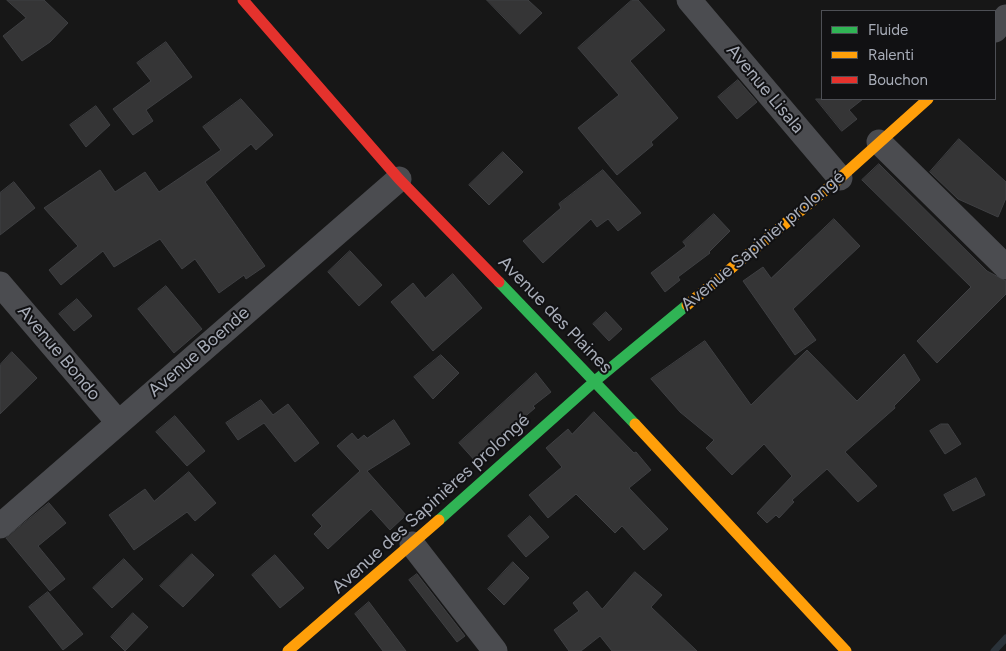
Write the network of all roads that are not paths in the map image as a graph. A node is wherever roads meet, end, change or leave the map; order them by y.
1 (243, 0) edge
2 (689, 0) edge
3 (1006, 17) edge
4 (996, 29) edge
5 (927, 100) edge
6 (879, 142) junction
7 (840, 178) junction
8 (399, 179) junction
9 (1006, 267) edge
10 (0, 284) edge
11 (595, 381) junction
12 (118, 422) junction
13 (0, 526) edge
14 (412, 544) junction
15 (288, 651) edge
16 (495, 651) edge
17 (846, 651) edge

1 - 8 street, Avenue des Plaines
2 - 7 street, Avenue Lisala
3 - 4 street
5 - 6 street, Avenue Sapinier prolongé
6 - 7 street, Avenue Sapinier prolongé
6 - 9 street
7 - 11 street, Avenue Sapinier prolongé
8 - 11 street, Avenue des Plaines
8 - 12 street, Avenue Boende
10 - 12 street, Avenue Bondo
11 - 14 street, Avenue des Sapinières prolongé
11 - 17 street, Avenue des Plaines
12 - 13 street, Avenue Boende
14 - 15 street, Avenue des Sapinières prolongé
14 - 16 street

